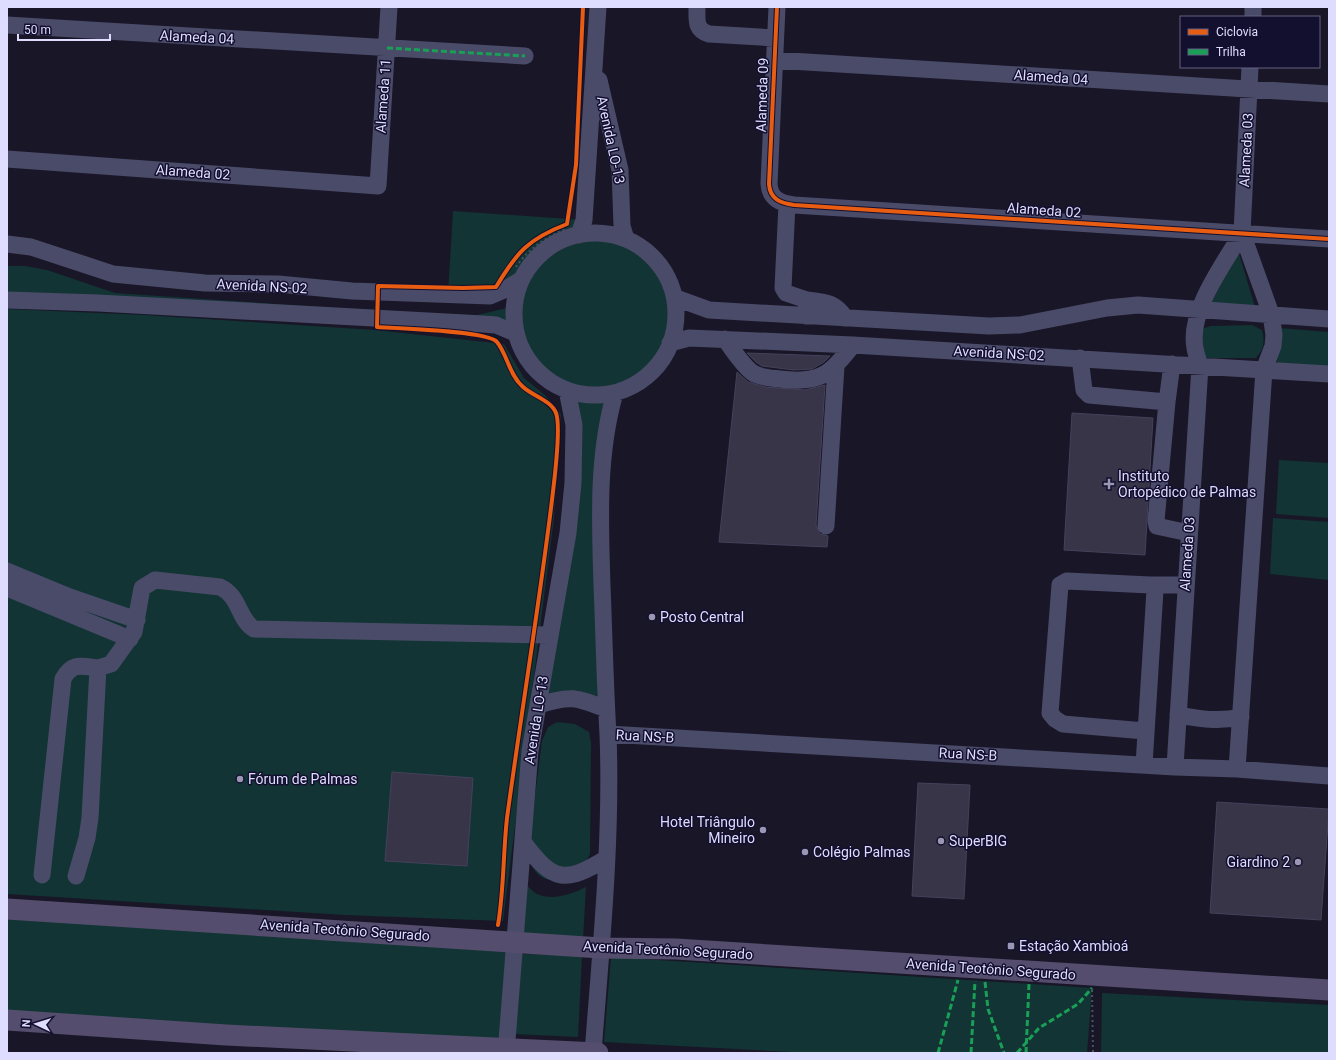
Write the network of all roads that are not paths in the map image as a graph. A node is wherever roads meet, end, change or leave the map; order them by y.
1 (389, 7) edge
2 (598, 7) edge
3 (697, 7) edge
4 (777, 7) edge
5 (7, 25) edge
6 (775, 38) junction
7 (386, 48) junction
8 (525, 56) dead end
9 (774, 60) junction
10 (595, 64) junction
11 (1250, 68) edge
12 (1249, 90) junction
13 (1329, 94) edge
14 (7, 159) edge
15 (769, 184) joint
16 (378, 186) joint
17 (787, 204) junction
18 (572, 229) junction
19 (1242, 233) junction
20 (1329, 238) edge
21 (626, 239) junction
22 (7, 244) edge
23 (517, 275) junction
24 (676, 298) junction
25 (7, 300) edge
26 (806, 308) junction
27 (1198, 309) junction
28 (1272, 314) junction
29 (1329, 319) edge
30 (515, 333) junction
31 (725, 339) junction
32 (670, 343) junction
33 (853, 345) junction
34 (1080, 358) junction
35 (1172, 364) junction
36 (836, 366) junction
37 (1200, 366) junction
38 (1264, 370) junction
39 (1329, 374) edge
40 (567, 390) junction
41 (615, 393) junction
42 (1167, 402) junction
43 (826, 526) dead end
44 (1189, 533) junction
45 (7, 571) edge
46 (1150, 585) junction
47 (1185, 585) junction
48 (7, 588) edge
49 (137, 620) junction
50 (549, 635) junction
51 (130, 639) junction
52 (98, 668) junction
53 (539, 705) junction
54 (606, 709) junction
55 (1178, 715) junction
56 (1241, 717) junction
57 (1145, 731) junction
58 (608, 734) junction
59 (1144, 765) junction
60 (1175, 767) junction
61 (1237, 769) junction
62 (1329, 776) edge
63 (524, 843) junction
64 (606, 858) junction
65 (42, 875) dead end
66 (76, 876) dead end
67 (7, 909) edge
68 (515, 941) junction
69 (601, 948) junction
70 (1329, 990) edge
71 (7, 1020) edge
72 (506, 1051) edge
73 (593, 1053) edge
74 (598, 1053) edge

1 - 7 street, Alameda 11
2 - 10 street, Avenida LO-13
3 - 6 street
4 - 6 street, Alameda 09
5 - 7 street, Alameda 04
6 - 9 street, Alameda 09
7 - 8 street, Alameda 04
7 - 16 street, Alameda 11
9 - 12 street, Alameda 04
9 - 15 street, Alameda 09
10 - 18 street, Avenida LO-13
10 - 21 street, Avenida LO-13
11 - 12 street, Alameda 03
12 - 13 street, Alameda 04
12 - 19 street, Alameda 03
14 - 16 street, Alameda 02
15 - 17 street, Alameda 02
17 - 19 street, Alameda 02
17 - 26 street
18 - 21 street
18 - 23 street
19 - 20 street, Alameda 02
19 - 27 street, Alameda 03
19 - 28 street, Alameda 03
21 - 24 street
22 - 23 street, Avenida NS-02
23 - 30 street
24 - 26 street, Avenida NS-02
24 - 32 street
25 - 30 street, Avenida NS-02
26 - 27 street, Avenida NS-02
27 - 28 street, Avenida NS-02
27 - 37 street, Alameda 03
28 - 29 street, Avenida NS-02
28 - 38 street, Alameda 03
30 - 40 street
31 - 32 street, Avenida NS-02
31 - 33 street, Avenida NS-02
31 - 36 street
32 - 41 street
33 - 34 street, Avenida NS-02
33 - 36 street
34 - 35 street, Avenida NS-02
34 - 42 street
35 - 37 street, Avenida NS-02
35 - 42 street
36 - 43 street
37 - 38 street, Avenida NS-02
37 - 44 street, Alameda 03
38 - 39 street, Avenida NS-02
38 - 56 street, Alameda 03
40 - 41 street
40 - 50 street, Avenida LO-13
41 - 54 street
42 - 44 street
44 - 47 street, Alameda 03
45 - 49 street
46 - 47 street
46 - 57 street
46 - 57 street
47 - 55 street, Alameda 03
48 - 51 street
49 - 50 street
49 - 51 street
50 - 53 street, Avenida LO-13
51 - 52 street
52 - 65 street
52 - 66 street
53 - 54 street
53 - 63 street, Avenida LO-13
54 - 58 street
55 - 56 street
55 - 60 street, Alameda 03
56 - 61 street, Alameda 03
57 - 59 street
58 - 59 street, Rua NS-B
58 - 64 street
59 - 60 street, Rua NS-B
60 - 61 street, Rua NS-B
61 - 62 street, Rua NS-B
63 - 64 street
63 - 68 street, Avenida LO-13
64 - 69 street
67 - 68 main road, Avenida Teotônio Segurado
68 - 69 main road, Avenida Teotônio Segurado
68 - 72 street, Avenida LO-13
69 - 70 main road, Avenida Teotônio Segurado
69 - 73 street
71 - 72 main road
72 - 73 main road
73 - 74 main road

